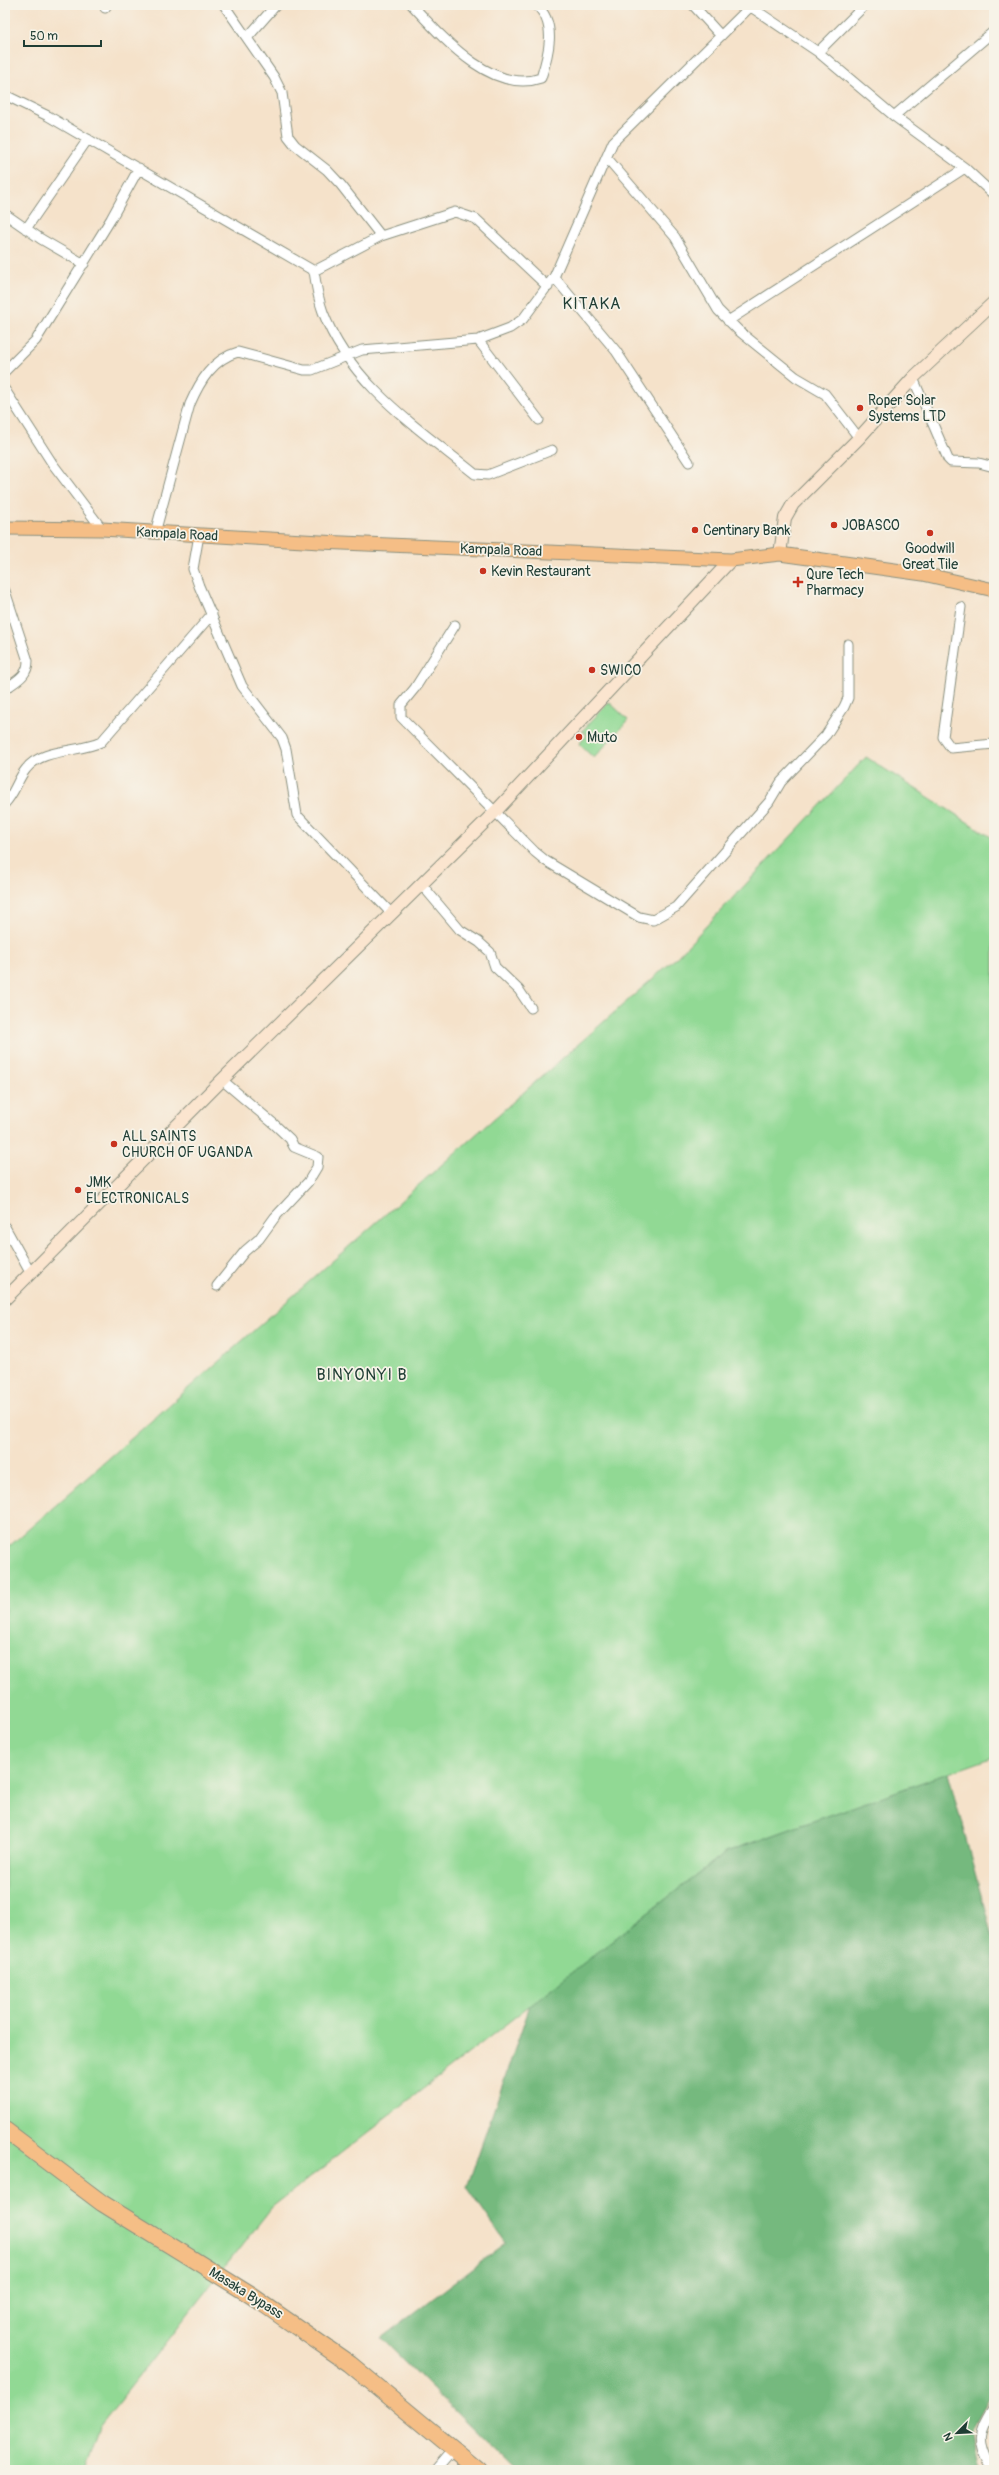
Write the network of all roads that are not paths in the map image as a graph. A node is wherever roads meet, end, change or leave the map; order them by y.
1 (224, 5) edge
2 (276, 5) edge
3 (412, 5) edge
4 (536, 5) edge
5 (693, 5) edge
6 (865, 5) edge
7 (749, 6) edge
8 (994, 31) edge
9 (721, 36) junction
10 (247, 38) junction
11 (818, 52) junction
12 (5, 95) edge
13 (894, 116) junction
14 (88, 139) junction
15 (607, 158) junction
16 (139, 168) junction
17 (965, 168) junction
18 (994, 195) edge
19 (5, 214) edge
20 (26, 228) junction
21 (381, 236) junction
22 (84, 264) junction
23 (314, 271) junction
24 (554, 278) junction
25 (548, 287) junction
26 (994, 302) edge
27 (728, 320) junction
28 (478, 340) junction
29 (346, 355) junction
30 (5, 371) edge
31 (913, 378) junction
32 (5, 390) edge
33 (539, 420) dead end
34 (858, 438) junction
35 (552, 450) dead end
36 (689, 462) dead end
37 (994, 467) edge
38 (5, 528) edge
39 (102, 529) junction
40 (156, 533) junction
41 (199, 535) junction
42 (780, 554) junction
43 (730, 560) junction
44 (994, 590) edge
45 (5, 591) edge
46 (962, 607) dead end
47 (212, 614) junction
48 (455, 625) dead end
49 (848, 644) dead end
50 (5, 689) edge
51 (994, 744) edge
52 (5, 803) edge
53 (496, 811) junction
54 (422, 885) junction
55 (392, 914) junction
56 (530, 1008) dead end
57 (222, 1080) junction
58 (5, 1227) edge
59 (31, 1274) junction
60 (217, 1286) dead end
61 (5, 1299) edge
62 (5, 2130) edge
63 (994, 2407) edge
64 (454, 2449) junction
65 (436, 2470) edge
66 (478, 2470) edge
67 (992, 2470) edge

1 - 10 street
2 - 10 street
3 - 4 street
5 - 9 street
6 - 11 street
7 - 9 street
7 - 11 street
8 - 13 street
9 - 15 street
10 - 21 street
11 - 13 street
12 - 14 street
13 - 17 street
14 - 16 street
14 - 20 street
15 - 24 street
15 - 27 street
16 - 22 street
16 - 23 street
17 - 18 street
17 - 27 street
19 - 20 street
20 - 22 street
21 - 23 street
21 - 25 street
22 - 30 street
23 - 29 street
24 - 25 street
24 - 36 street
25 - 28 street
26 - 31 main road
27 - 34 street
28 - 29 street
28 - 33 street
29 - 35 street
29 - 40 street
31 - 34 main road
31 - 37 street
32 - 39 street
34 - 42 main road
38 - 39 main road, Kampala Road
39 - 40 main road, Kampala Road
40 - 41 main road, Kampala Road
41 - 43 main road, Kampala Road
41 - 47 street
42 - 43 main road, Kampala Road
42 - 44 main road, Kampala Road
43 - 53 main road
45 - 50 street
46 - 51 street
47 - 52 street
47 - 55 street
48 - 53 street
49 - 53 street
53 - 54 main road
54 - 55 main road
54 - 56 street
55 - 57 main road
57 - 59 main road
57 - 60 street
58 - 59 street
59 - 61 main road
62 - 64 highway, Masaka Bypass
63 - 67 street
64 - 65 street
64 - 66 highway, Masaka Bypass

